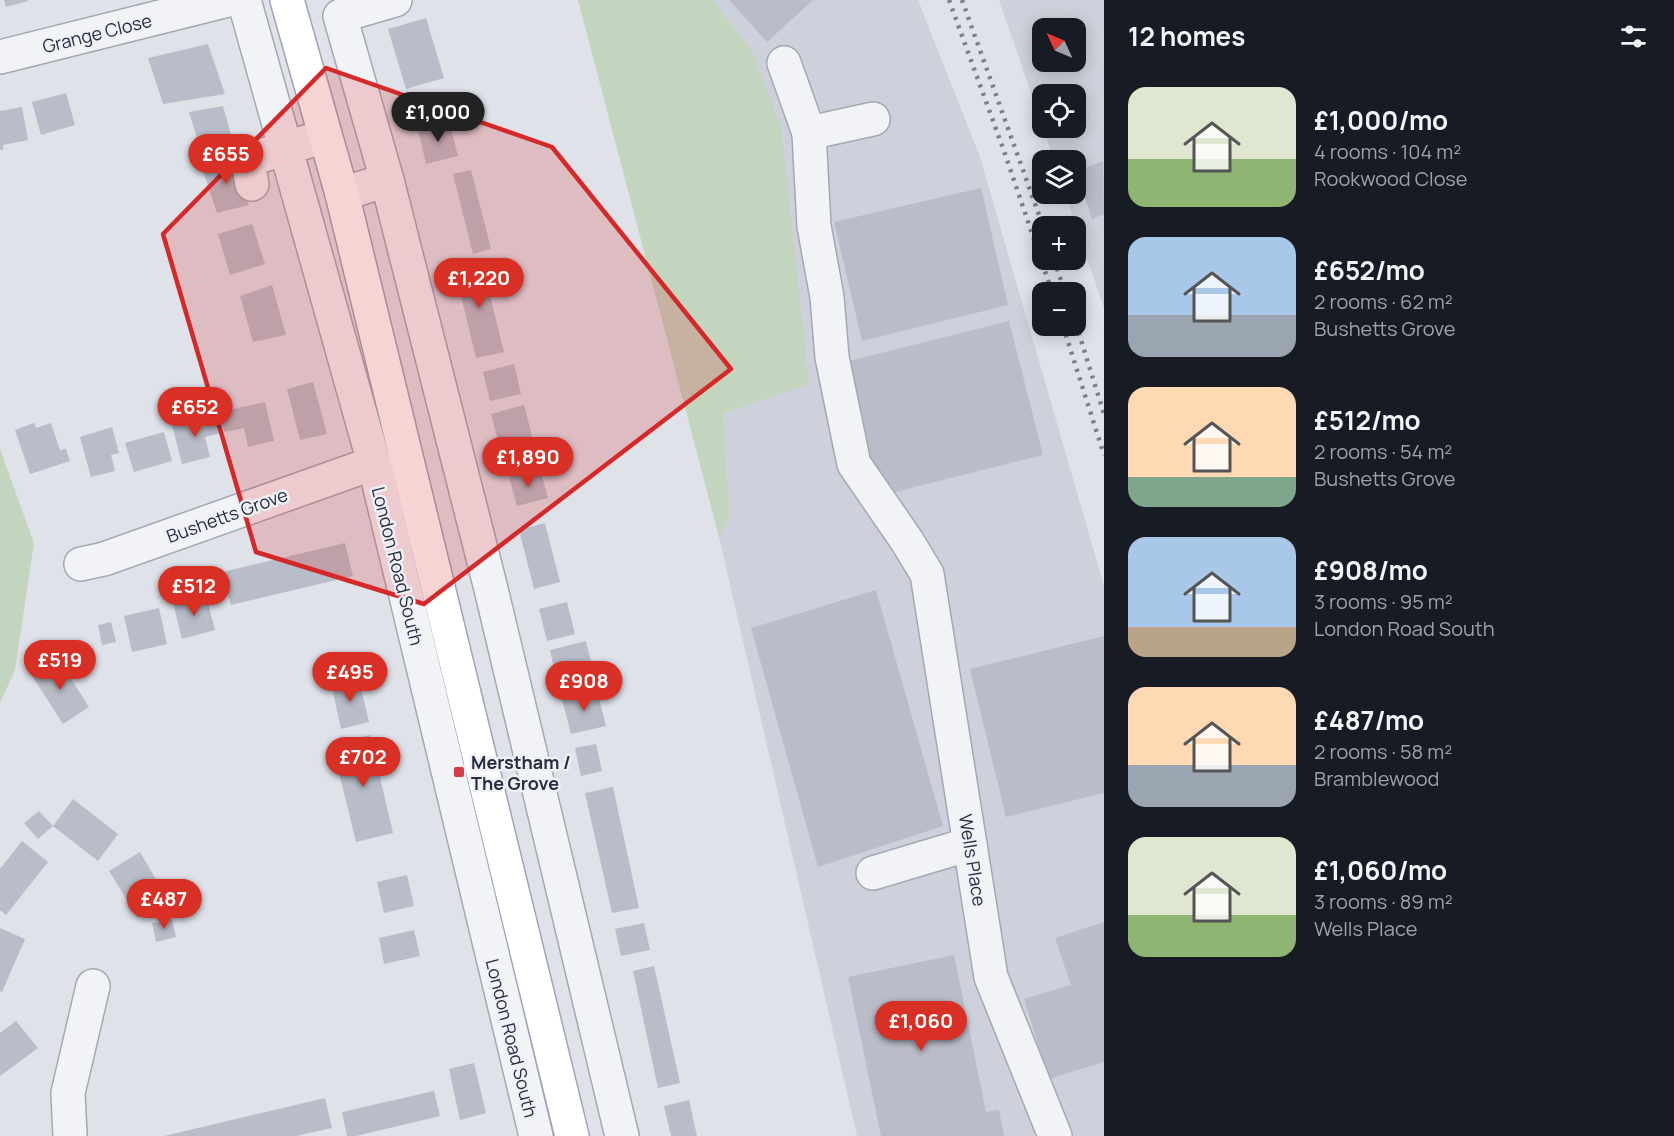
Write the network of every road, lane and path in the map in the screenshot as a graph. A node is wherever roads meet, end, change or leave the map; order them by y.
1 (228, 0) edge
2 (244, 0) edge
3 (287, 0) edge
4 (396, 0) edge
5 (337, 8) edge
6 (0, 57) edge
7 (784, 63) dead end
8 (873, 119) dead end
9 (809, 133) junction
10 (325, 136) junction
11 (285, 149) junction
12 (387, 180) junction
13 (252, 184) dead end
14 (342, 194) junction
15 (374, 463) junction
16 (81, 564) dead end
17 (970, 844) junction
18 (873, 873) dead end
19 (93, 986) dead end
20 (70, 1136) edge
21 (536, 1136) edge
22 (572, 1136) edge
23 (622, 1136) edge
24 (1055, 1136) edge

1 - 6 street, Grange Close
2 - 11 street, London Road South
3 - 10 main road, London Road South
4 - 5 street
5 - 12 street
7 - 9 street
8 - 9 street
9 - 17 street, Wells Place
10 - 11 street
10 - 14 main road, London Road South
11 - 13 street
11 - 15 street, London Road South
12 - 14 street
12 - 23 street
14 - 22 main road, London Road South
15 - 16 street, Bushetts Grove
15 - 21 street, London Road South
17 - 18 street
17 - 24 street, Wells Place
19 - 20 street

